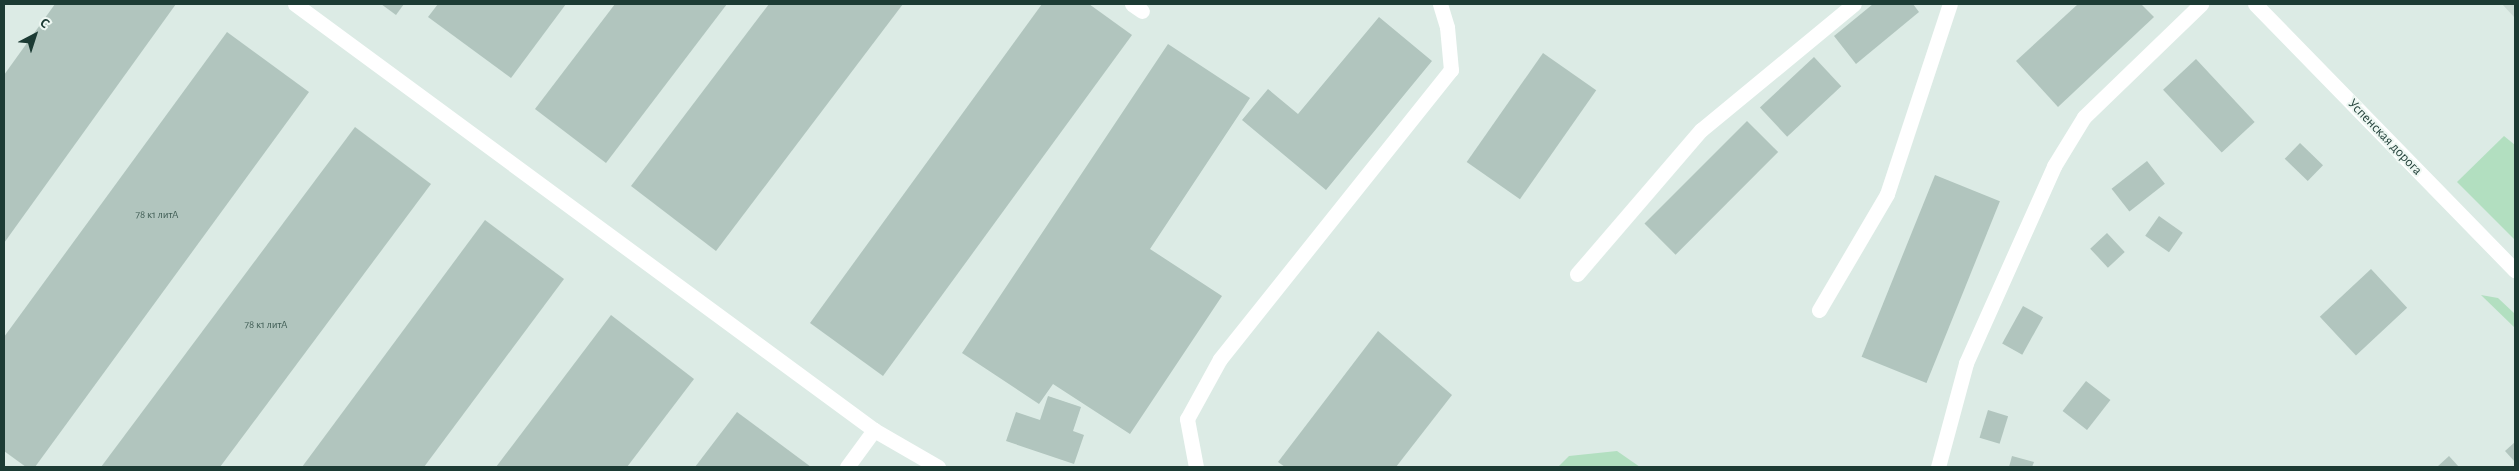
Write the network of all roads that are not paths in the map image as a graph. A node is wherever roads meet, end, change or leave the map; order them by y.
1 (295, 4) edge
2 (1440, 4) edge
3 (1854, 4) edge
4 (1950, 4) edge
5 (2201, 4) edge
6 (2255, 4) edge
7 (2515, 270) edge
8 (1577, 274) dead end
9 (1819, 310) dead end
10 (874, 430) junction
11 (847, 467) edge
12 (938, 467) edge
13 (1196, 467) edge
14 (1938, 467) edge

1 - 10 street
2 - 13 street
3 - 8 street
4 - 9 street
5 - 14 street
6 - 7 street, Успенская дорога
10 - 11 street
10 - 12 street

